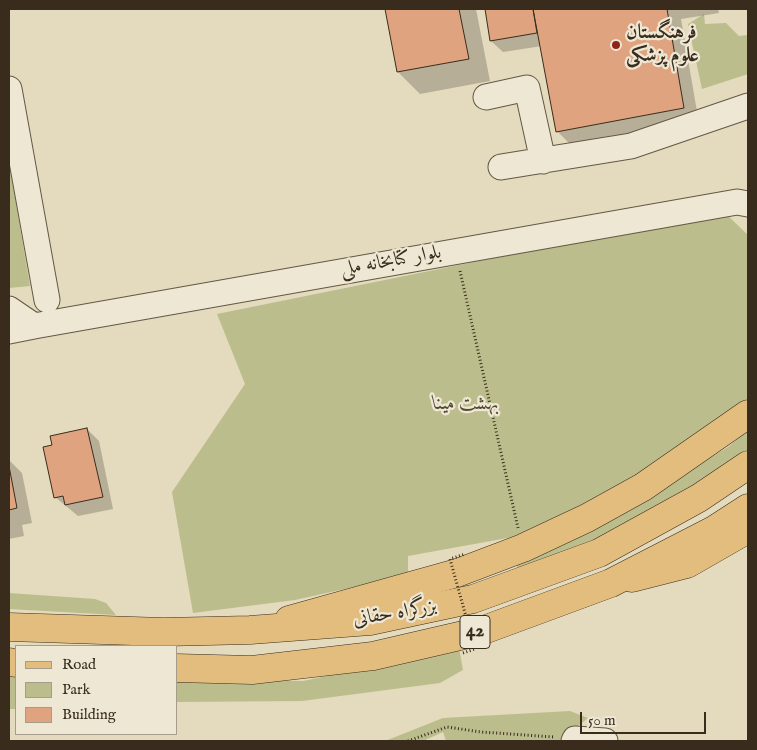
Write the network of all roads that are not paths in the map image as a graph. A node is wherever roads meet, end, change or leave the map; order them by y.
1 (9, 89) edge
2 (486, 97) dead end
3 (748, 106) edge
4 (543, 161) junction
5 (501, 167) dead end
6 (748, 204) edge
7 (47, 300) dead end
8 (9, 309) edge
9 (34, 326) junction
10 (9, 331) edge
11 (748, 414) edge
12 (748, 465) edge
13 (748, 508) edge
14 (748, 529) edge
15 (611, 584) junction
16 (9, 627) edge
17 (250, 630) junction
18 (178, 668) edge
19 (575, 740) edge
20 (605, 741) edge

1 - 7 street
2 - 4 street
3 - 4 street
4 - 5 street
6 - 9 street, بلوار کتابخانه ملی
8 - 9 street
9 - 10 street, بلوار کتابخانه ملی
11 - 17 main road
12 - 17 main road, بزرگراه حقانی / 42
13 - 15 main road, بزرگراه حقانی / 42
14 - 15 main road
15 - 18 main road, بزرگراه حقانی / 42
16 - 17 main road, بزرگراه حقانی / 42
19 - 20 street

